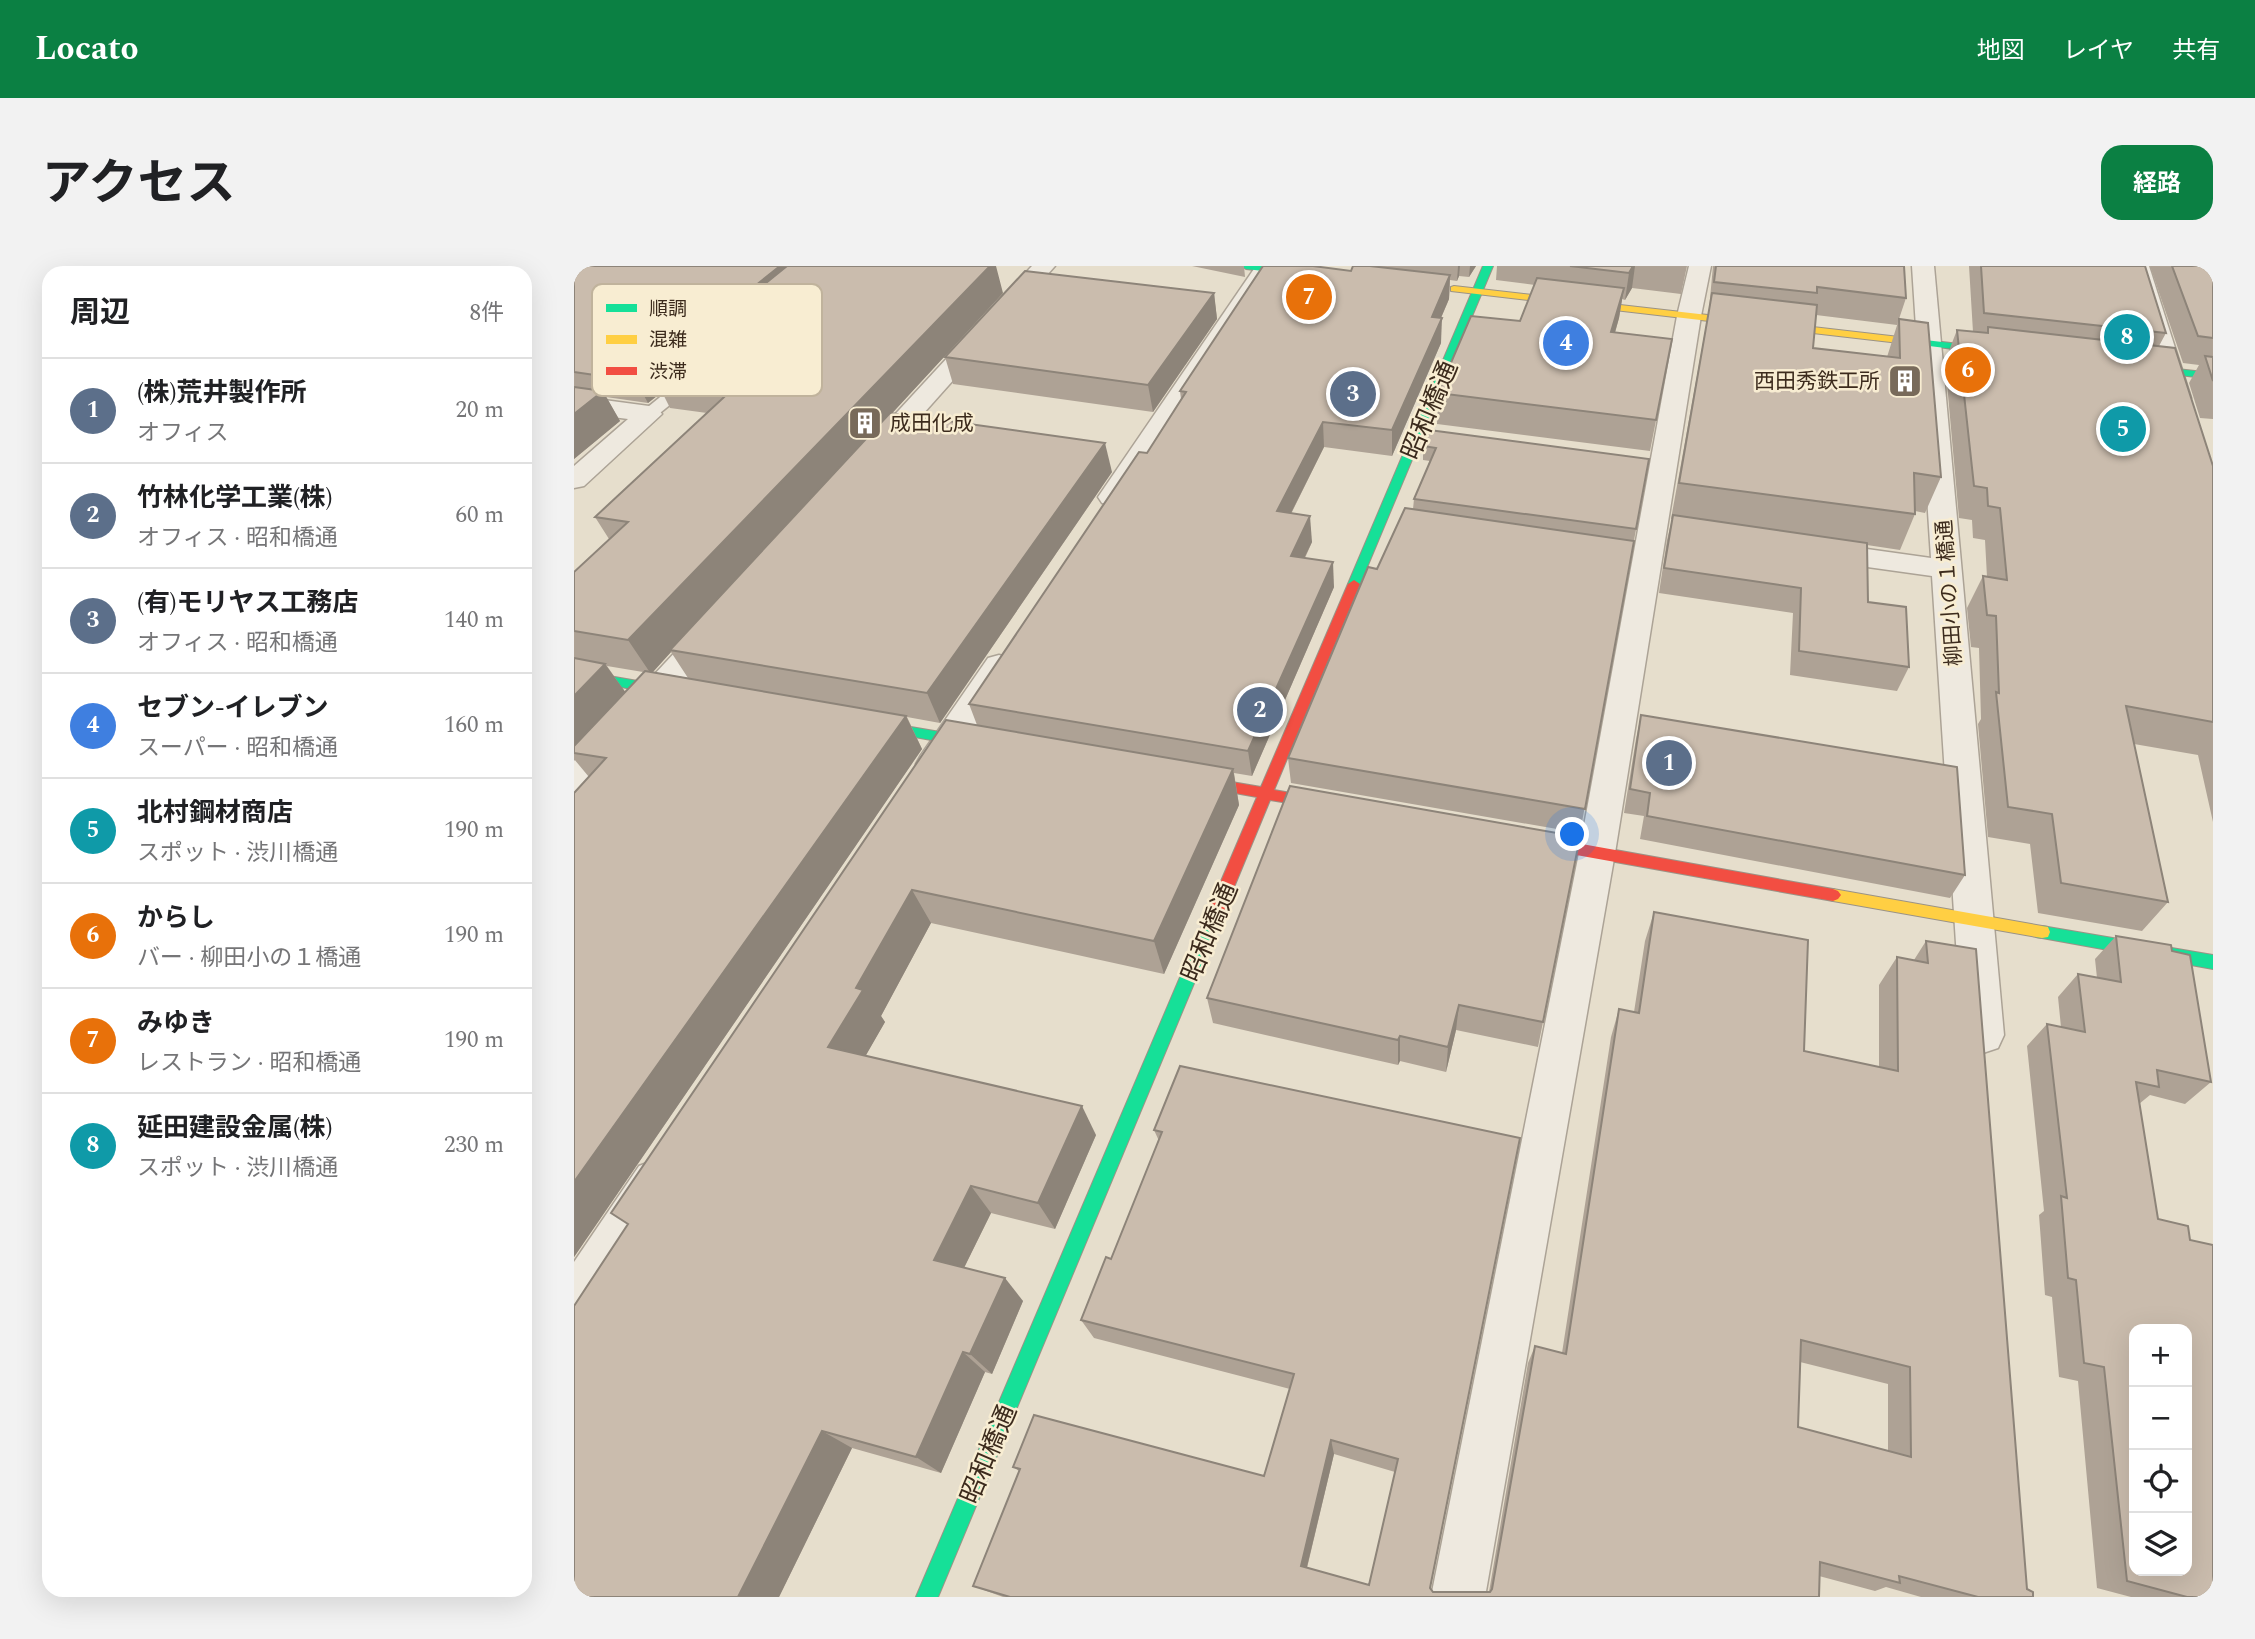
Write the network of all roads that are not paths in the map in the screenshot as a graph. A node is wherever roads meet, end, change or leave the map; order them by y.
1 (1044, 266) edge
2 (1488, 266) edge
3 (1700, 266) edge
4 (1923, 266) edge
5 (2138, 266) edge
6 (1259, 267) edge
7 (1332, 276) edge
8 (1438, 288) edge
9 (1478, 292) junction
10 (1689, 316) junction
11 (1929, 343) junction
12 (2023, 354) edge
13 (2116, 365) edge
14 (2170, 371) junction
15 (2213, 376) edge
16 (670, 396) edge
17 (574, 404) edge
18 (649, 414) junction
19 (2185, 422) edge
20 (1420, 432) junction
21 (1447, 436) edge
22 (856, 472) edge
23 (574, 480) edge
24 (1096, 521) edge
25 (1786, 546) edge
26 (1947, 569) junction
27 (734, 607) edge
28 (1011, 647) edge
29 (574, 674) edge
30 (659, 690) junction
31 (699, 696) edge
32 (844, 721) edge
33 (950, 739) junction
34 (1005, 748) edge
35 (1170, 777) edge
36 (574, 783) edge
37 (1267, 794) junction
38 (911, 796) edge
39 (1349, 808) edge
40 (1514, 838) edge
41 (1597, 853) junction
42 (1974, 921) junction
43 (2213, 962) edge
44 (1986, 1072) edge
45 (674, 1153) edge
46 (574, 1303) edge
47 (927, 1597) edge
48 (1458, 1597) edge

1 - 22 street
2 - 9 street, 昭和橋通
3 - 10 street
4 - 11 street, 柳田小の１橋通
5 - 14 street
6 - 7 street
6 - 24 street
8 - 9 street
9 - 10 street
9 - 20 street, 昭和橋通
10 - 11 street
10 - 41 street
11 - 12 street
11 - 26 street, 柳田小の１橋通
13 - 14 street
14 - 15 street
14 - 19 street
16 - 18 lane
17 - 18 street
18 - 23 street
20 - 21 street
20 - 37 street, 昭和橋通
25 - 26 street
26 - 42 street, 柳田小の１橋通
27 - 30 street
28 - 33 street
29 - 30 street
30 - 31 street
30 - 36 street
32 - 33 street
33 - 34 street
33 - 38 street
35 - 37 street
37 - 39 street
37 - 47 street, 昭和橋通
40 - 41 street
41 - 42 street
41 - 48 street
42 - 43 street
42 - 44 street, 柳田小の１橋通
45 - 46 street

